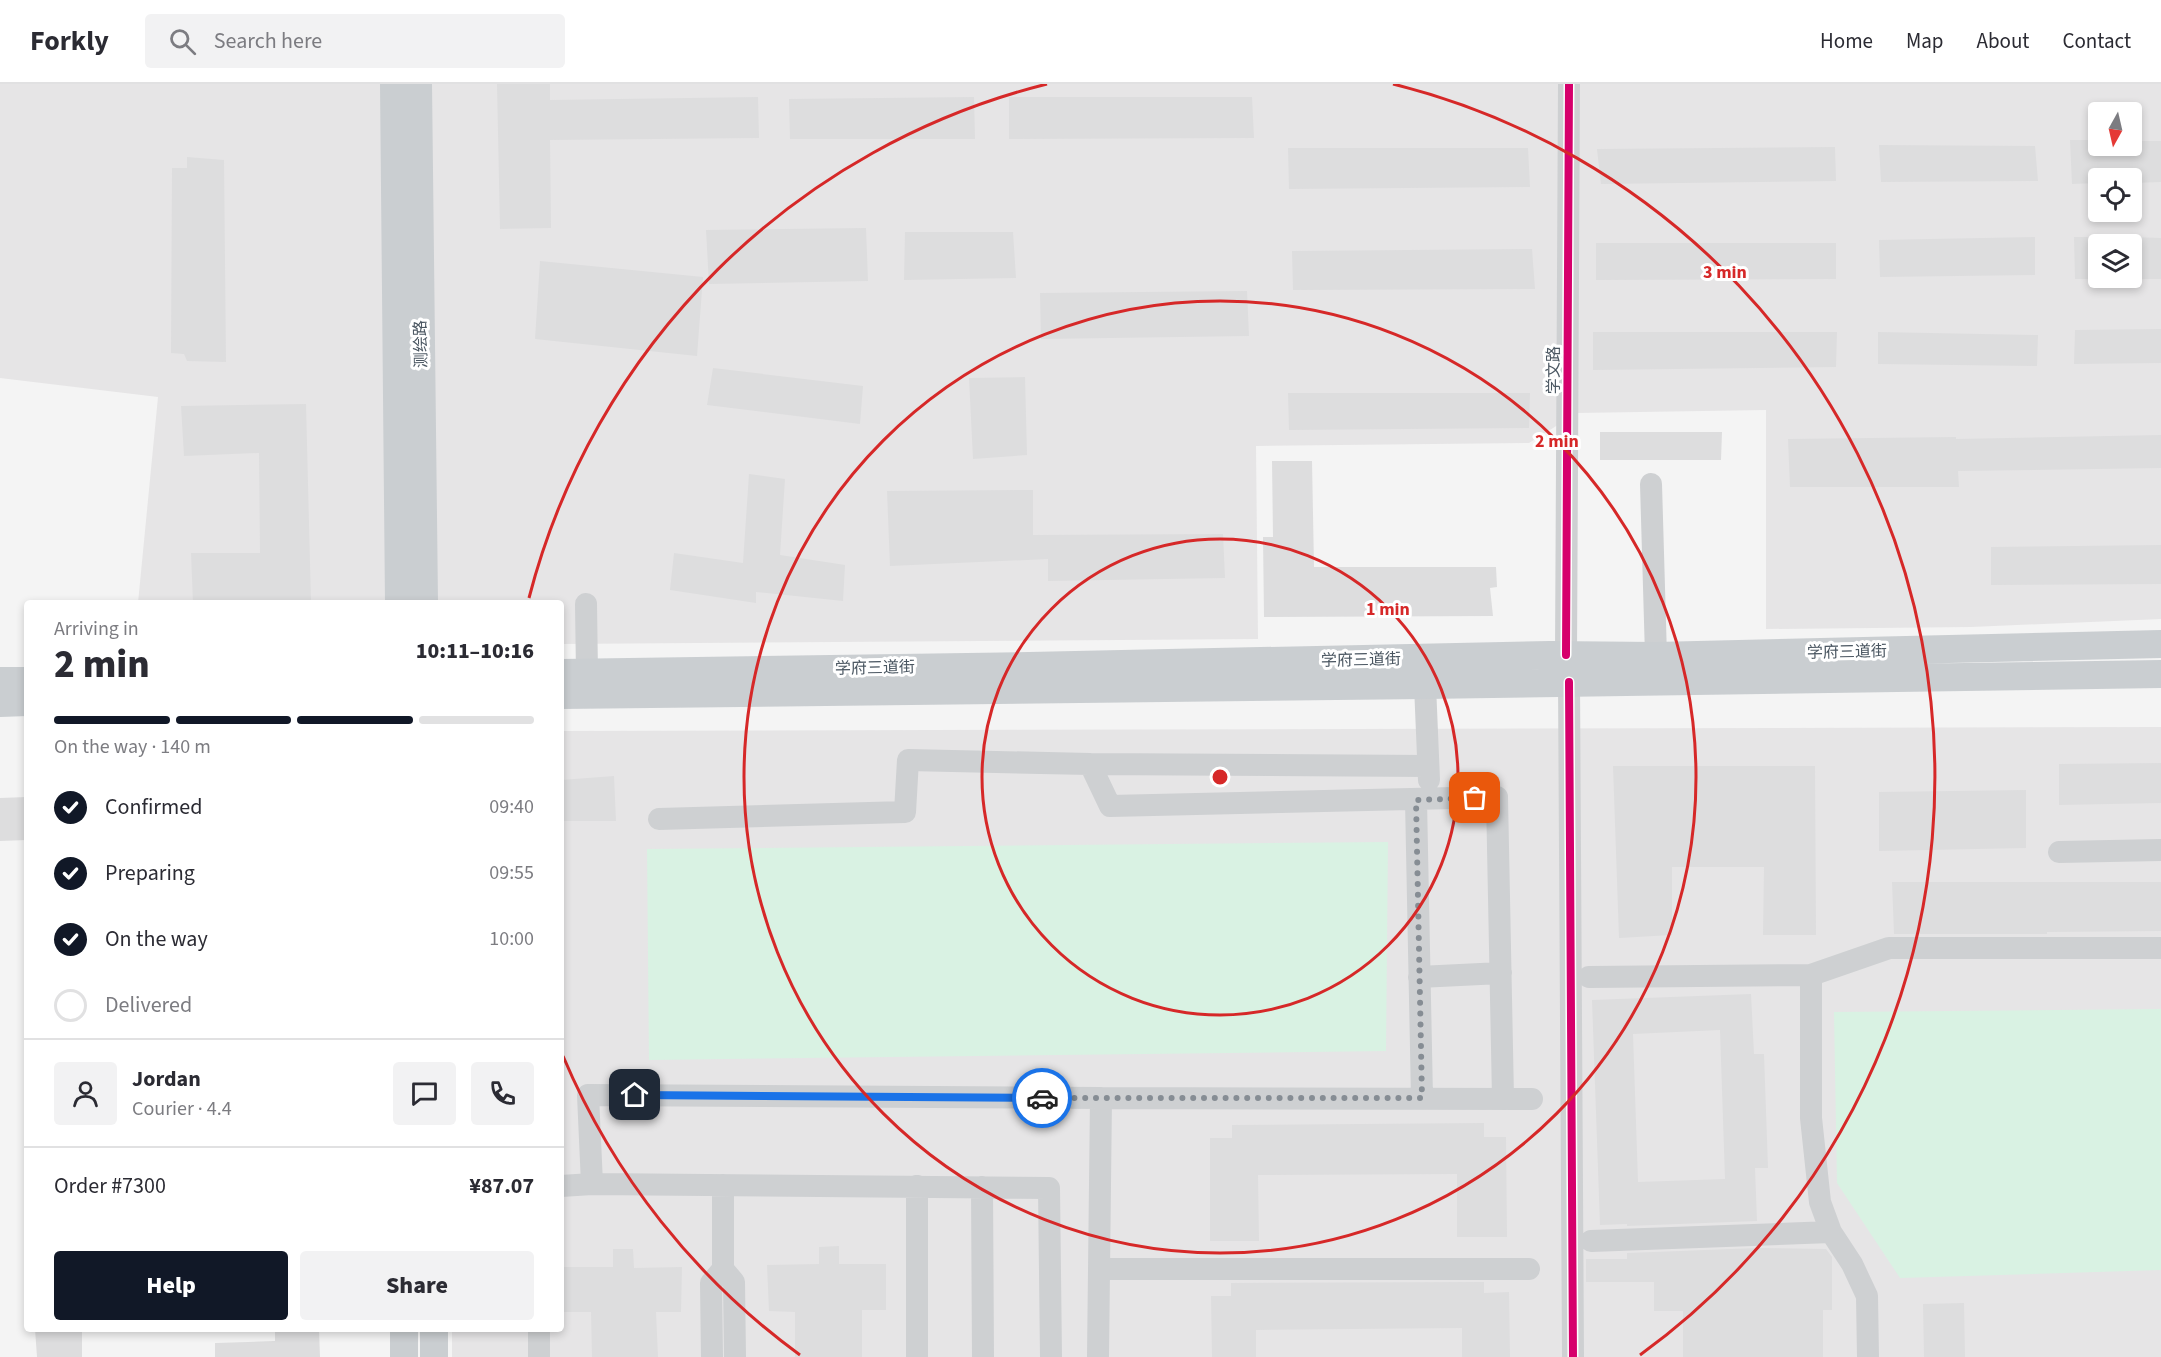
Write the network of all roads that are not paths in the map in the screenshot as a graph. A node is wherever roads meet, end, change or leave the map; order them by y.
1 (394, 84) edge
2 (418, 84) edge
3 (1569, 84) edge
4 (1651, 484) dead end
5 (399, 600) edge
6 (424, 600) edge
7 (586, 604) dead end
8 (2161, 644) edge
9 (1656, 656) junction
10 (1568, 669) junction
11 (574, 673) edge
12 (2161, 674) edge
13 (0, 681) edge
14 (24, 681) edge
15 (1425, 685) junction
16 (564, 695) edge
17 (0, 702) edge
18 (24, 702) edge
19 (1090, 765) junction
20 (1428, 766) junction
21 (1423, 799) junction
22 (659, 819) dead end
23 (2161, 850) edge
24 (2059, 852) dead end
25 (2161, 948) edge
26 (1501, 973) junction
27 (1811, 975) junction
28 (1419, 977) junction
29 (1589, 977) dead end
30 (1101, 1098) junction
31 (1422, 1098) junction
32 (1503, 1098) junction
33 (1532, 1099) dead end
34 (592, 1184) junction
35 (723, 1185) junction
36 (564, 1186) edge
37 (917, 1186) junction
38 (981, 1187) junction
39 (1831, 1232) junction
40 (1592, 1241) dead end
41 (723, 1269) junction
42 (1100, 1269) junction
43 (1529, 1269) dead end
44 (404, 1332) edge
45 (434, 1332) edge
46 (538, 1332) edge
47 (404, 1357) edge
48 (434, 1357) edge
49 (539, 1357) edge
50 (712, 1357) edge
51 (735, 1357) edge
52 (917, 1357) edge
53 (983, 1357) edge
54 (1051, 1357) edge
55 (1098, 1357) edge
56 (1573, 1357) edge
57 (1868, 1357) edge

1 - 5 main road, 测绘路
2 - 6 main road, 测绘路
3 - 10 street, 学文路
4 - 9 street
7 - 11 street
8 - 9 main road, 学府三道街
9 - 10 main road, 学府三道街
10 - 11 main road, 学府三道街
10 - 12 main road, 学府三道街
10 - 15 main road, 学府三道街
10 - 56 street, 学文路
13 - 14 main road
15 - 16 main road, 学府三道街
15 - 20 street
17 - 18 main road
19 - 20 street
19 - 21 street
19 - 22 street
20 - 21 street
21 - 26 street
21 - 28 street
23 - 24 street
25 - 27 street
26 - 28 street
26 - 32 street
27 - 29 street
27 - 39 street
28 - 31 street
30 - 31 street
30 - 34 street
30 - 42 street
31 - 32 street
32 - 33 street
34 - 35 street
34 - 36 street
35 - 37 street
35 - 41 street
37 - 38 street
37 - 52 street
38 - 53 street
38 - 54 street
39 - 40 street
39 - 57 street
41 - 50 street
41 - 51 street
42 - 43 street
42 - 55 street
44 - 47 main road
45 - 48 main road
46 - 49 street

